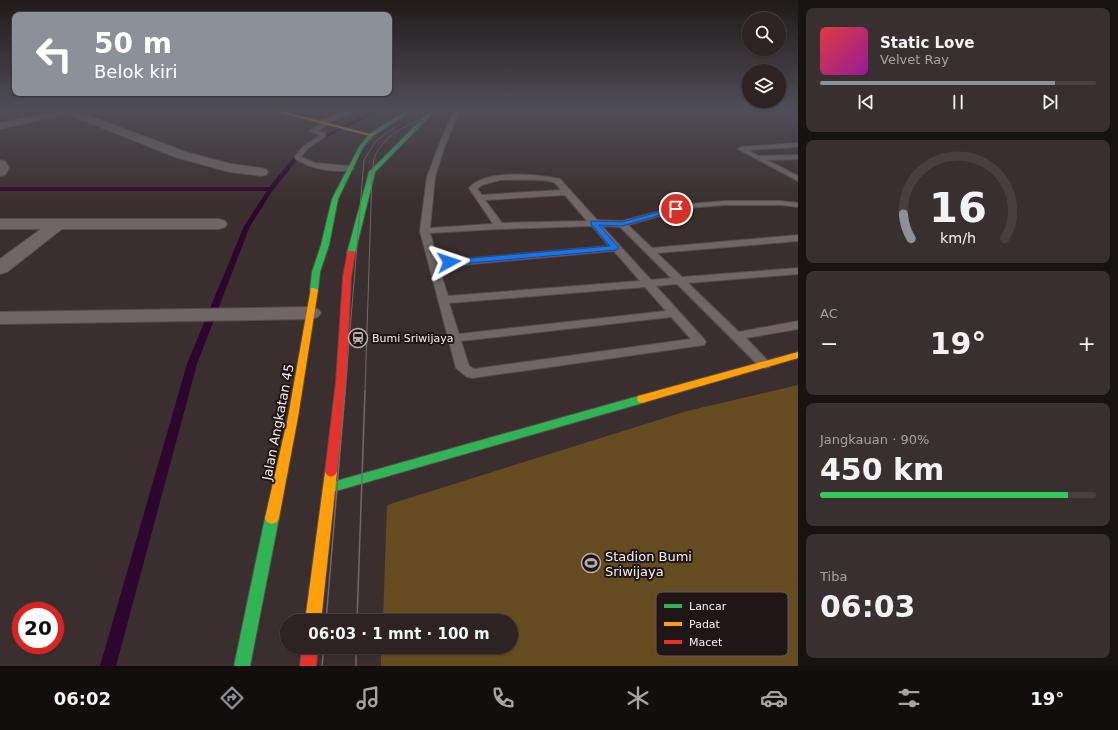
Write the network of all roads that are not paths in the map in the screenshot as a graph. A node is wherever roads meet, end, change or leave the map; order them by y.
1 (146, 140) edge
2 (316, 140) edge
3 (367, 140) edge
4 (404, 140) edge
5 (444, 140) edge
6 (798, 145) edge
7 (798, 157) edge
8 (758, 158) junction
9 (0, 164) edge
10 (350, 168) junction
11 (0, 172) edge
12 (261, 172) dead end
13 (787, 173) junction
14 (798, 173) edge
15 (798, 179) edge
16 (568, 192) junction
17 (480, 198) junction
18 (798, 205) edge
19 (593, 223) junction
20 (0, 224) edge
21 (58, 224) junction
22 (219, 224) dead end
23 (622, 224) junction
24 (499, 226) junction
25 (425, 231) junction
26 (798, 238) edge
27 (616, 248) junction
28 (650, 251) junction
29 (434, 264) junction
30 (0, 268) edge
31 (798, 271) edge
32 (679, 281) junction
33 (650, 284) junction
34 (443, 300) junction
35 (312, 313) junction
36 (675, 313) junction
37 (0, 318) edge
38 (798, 325) edge
39 (736, 336) junction
40 (455, 338) junction
41 (798, 356) edge
42 (765, 364) junction
43 (329, 488) junction
44 (314, 614) edge
45 (309, 654) edge
46 (242, 666) edge
47 (308, 666) edge

1 - 12 street
2 - 10 lane
3 - 10 main road, Jalan Angkatan 45
4 - 43 main road
5 - 25 lane
6 - 8 lane
7 - 8 lane
8 - 13 lane
9 - 11 street
10 - 35 main road, Jalan Angkatan 45
13 - 14 lane
13 - 15 lane
16 - 17 lane
16 - 17 lane
16 - 19 lane
17 - 24 lane
18 - 23 lane
19 - 23 lane
19 - 24 lane
19 - 27 lane
20 - 21 street
21 - 22 street
21 - 30 street
23 - 28 lane
24 - 25 lane
25 - 29 lane
26 - 28 lane
27 - 29 lane
27 - 33 lane
28 - 32 lane
29 - 34 lane
31 - 32 lane
32 - 33 lane
32 - 39 lane
33 - 34 lane
33 - 36 lane
34 - 40 lane
35 - 37 street
35 - 46 main road, Jalan Angkatan 45
36 - 40 lane
36 - 40 lane
38 - 39 lane
39 - 42 lane
41 - 42 main road
42 - 43 main road
43 - 44 main road
45 - 47 main road

